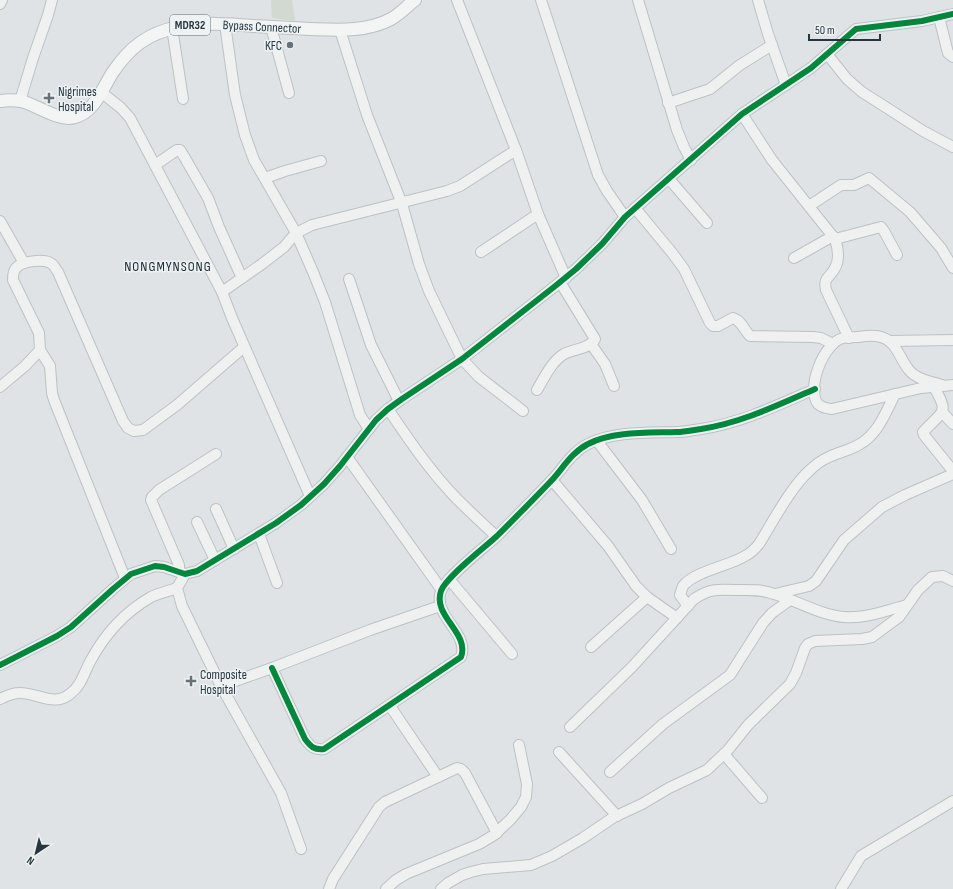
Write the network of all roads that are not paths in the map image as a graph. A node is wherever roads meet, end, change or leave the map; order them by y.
1 (2, 0) edge
2 (52, 0) edge
3 (415, 0) edge
4 (457, 0) edge
5 (541, 0) edge
6 (638, 0) edge
7 (758, 0) edge
8 (0, 4) edge
9 (953, 14) edge
10 (939, 17) junction
11 (225, 24) junction
12 (271, 27) junction
13 (172, 28) junction
14 (340, 30) junction
15 (772, 45) junction
16 (827, 54) junction
17 (953, 57) edge
18 (786, 85) junction
19 (101, 92) junction
20 (289, 93) dead end
21 (183, 99) dead end
22 (0, 101) edge
23 (20, 101) junction
24 (668, 103) junction
25 (742, 114) junction
26 (953, 147) edge
27 (516, 150) junction
28 (691, 160) junction
29 (321, 161) dead end
30 (155, 165) junction
31 (265, 178) junction
32 (669, 179) junction
33 (402, 204) junction
34 (809, 206) junction
35 (635, 208) junction
36 (538, 214) junction
37 (625, 217) junction
38 (0, 221) edge
39 (707, 223) dead end
40 (296, 233) junction
41 (834, 238) junction
42 (481, 252) dead end
43 (897, 254) dead end
44 (794, 258) dead end
45 (24, 263) junction
46 (953, 268) edge
47 (242, 278) junction
48 (348, 279) dead end
49 (563, 280) junction
50 (222, 292) junction
51 (849, 338) junction
52 (953, 340) edge
53 (890, 342) junction
54 (591, 344) junction
55 (833, 344) junction
56 (244, 347) junction
57 (40, 350) junction
58 (462, 359) junction
59 (949, 385) edge
60 (614, 386) dead end
61 (0, 387) edge
62 (934, 387) junction
63 (815, 389) junction
64 (537, 390) dead end
65 (895, 394) junction
66 (399, 401) junction
67 (388, 409) junction
68 (523, 411) dead end
69 (942, 412) junction
70 (953, 424) edge
71 (369, 429) junction
72 (597, 441) junction
73 (216, 454) dead end
74 (347, 457) junction
75 (953, 473) edge
76 (552, 480) junction
77 (310, 496) junction
78 (216, 509) dead end
79 (197, 522) dead end
80 (259, 534) junction
81 (496, 536) junction
82 (234, 549) junction
83 (671, 549) dead end
84 (215, 560) junction
85 (182, 573) junction
86 (125, 578) junction
87 (450, 579) junction
88 (277, 582) dead end
89 (953, 582) edge
90 (178, 588) junction
91 (442, 589) junction
92 (775, 594) junction
93 (647, 597) junction
94 (790, 600) junction
95 (907, 605) junction
96 (440, 606) junction
97 (688, 606) junction
98 (677, 618) junction
99 (591, 648) dead end
100 (512, 654) dead end
101 (0, 665) edge
102 (272, 668) junction
103 (221, 686) junction
104 (0, 699) edge
105 (390, 706) junction
106 (570, 727) dead end
107 (519, 745) dead end
108 (559, 752) dead end
109 (724, 754) junction
110 (610, 772) dead end
111 (438, 777) junction
112 (762, 798) dead end
113 (953, 801) edge
114 (617, 816) junction
115 (497, 833) junction
116 (301, 849) dead end
117 (329, 889) edge
118 (386, 889) edge
119 (441, 889) edge
120 (841, 889) edge

1 - 8 street
2 - 23 street
3 - 14 main road, Bypass Connector / MDR32
4 - 27 street
5 - 37 street
6 - 24 street
7 - 15 street
9 - 10 street
10 - 16 street
10 - 17 street
11 - 12 main road, Bypass Connector / MDR32
11 - 13 main road, Bypass Connector / MDR32
11 - 31 street
12 - 14 main road, Bypass Connector / MDR32
12 - 20 street
13 - 19 main road, Bypass Connector / MDR32
13 - 21 street
14 - 33 street
15 - 18 street
15 - 24 street
16 - 18 street
16 - 26 street
18 - 25 street
19 - 23 main road, Bypass Connector / MDR32
19 - 30 street
22 - 23 main road, Bypass Connector / MDR32
24 - 28 street
25 - 28 street
25 - 34 street
27 - 33 street
27 - 36 street
28 - 32 street
29 - 31 street
30 - 47 street
30 - 50 street
31 - 40 street
32 - 35 street
32 - 39 street
33 - 40 street
33 - 58 street
34 - 41 street
34 - 46 street
35 - 37 street
35 - 55 street
36 - 42 street
36 - 49 street
37 - 49 street
38 - 45 street
40 - 47 street
40 - 71 street
41 - 43 street
41 - 44 street
41 - 51 street
45 - 56 street
45 - 57 street
47 - 50 street
48 - 66 street
49 - 54 street
49 - 58 street
50 - 56 street
51 - 53 street
51 - 55 street
52 - 53 street
53 - 59 street
54 - 60 street
54 - 64 street
55 - 63 street
56 - 77 street
57 - 61 street
57 - 86 street
58 - 66 street
58 - 68 street
59 - 62 street
62 - 65 street
62 - 69 street
63 - 65 street
63 - 72 street
65 - 97 street
66 - 67 street
67 - 71 street
67 - 81 street
69 - 70 street
69 - 75 street
71 - 74 street
72 - 76 street
72 - 83 street
73 - 85 street
74 - 77 street
74 - 91 street
75 - 92 street
76 - 81 street
76 - 93 street
77 - 80 street
78 - 82 street
79 - 84 street
80 - 82 street
80 - 88 street
81 - 87 street
82 - 84 street
84 - 85 street
85 - 86 street
85 - 90 street
86 - 101 street
87 - 91 street
87 - 100 street
89 - 95 street
90 - 103 street
90 - 104 street
91 - 96 street
92 - 94 street
92 - 97 street
93 - 98 street
93 - 99 street
94 - 95 street
94 - 110 street
95 - 109 street
96 - 102 street
96 - 105 street
97 - 98 street
98 - 106 street
102 - 103 street
102 - 105 street
103 - 116 street
105 - 111 street
107 - 115 street
108 - 114 street
109 - 112 street
109 - 114 street
111 - 115 street
111 - 117 street
113 - 120 street
114 - 119 street
115 - 118 street

